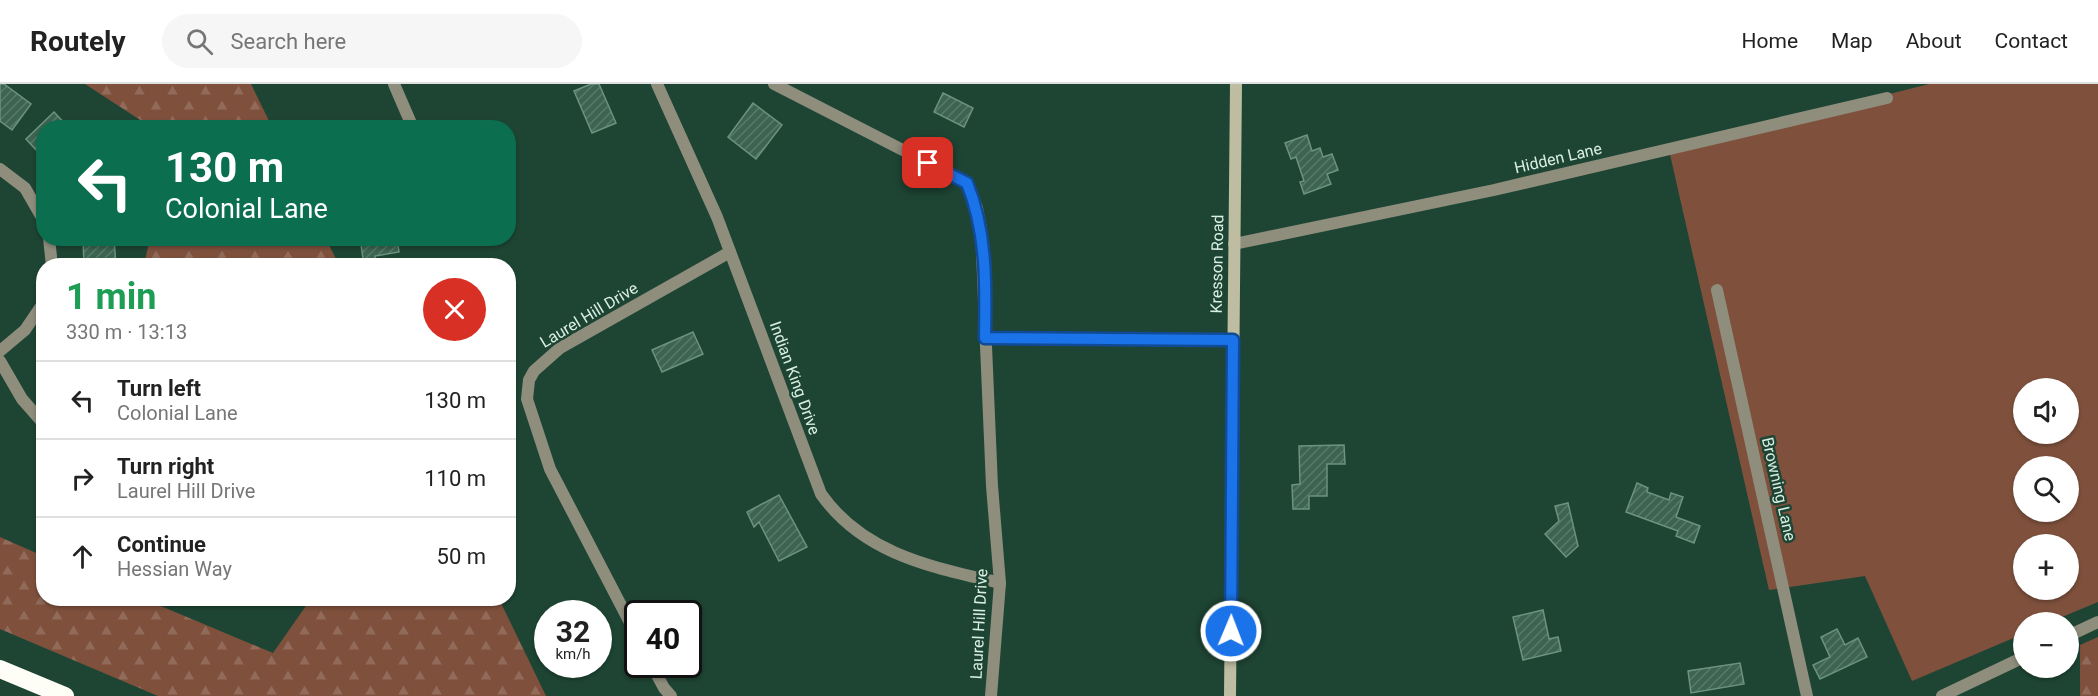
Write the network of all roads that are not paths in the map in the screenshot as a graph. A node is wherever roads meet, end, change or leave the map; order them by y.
1 (393, 84) edge
2 (657, 84) edge
3 (774, 84) edge
4 (1236, 84) edge
5 (1887, 98) dead end
6 (409, 120) edge
7 (0, 169) edge
8 (36, 207) edge
9 (1234, 244) junction
10 (730, 252) junction
11 (1717, 290) dead end
12 (36, 314) edge
13 (985, 338) junction
14 (1233, 340) junction
15 (0, 351) edge
16 (0, 361) edge
17 (36, 415) edge
18 (1000, 583) junction
19 (624, 611) edge
20 (2098, 622) edge
21 (2079, 631) edge
22 (2013, 662) edge
23 (0, 669) edge
24 (660, 678) edge
25 (65, 696) edge
26 (671, 696) edge
27 (991, 696) edge
28 (1230, 696) edge
29 (1807, 696) edge
30 (1942, 696) edge

1 - 6 street
2 - 10 street, Indian King Drive
3 - 13 street, Laurel Hill Drive
4 - 9 street, Kresson Road
5 - 9 street, Hidden Lane
7 - 8 street
9 - 14 street, Kresson Road
10 - 18 street, Indian King Drive
10 - 19 street, Laurel Hill Drive
11 - 29 street, Browning Lane
12 - 15 street
13 - 14 street
13 - 18 street, Laurel Hill Drive
14 - 28 street, Kresson Road
16 - 17 street
18 - 27 street, Laurel Hill Drive
20 - 21 street
22 - 30 street
23 - 25 highway
24 - 26 street

